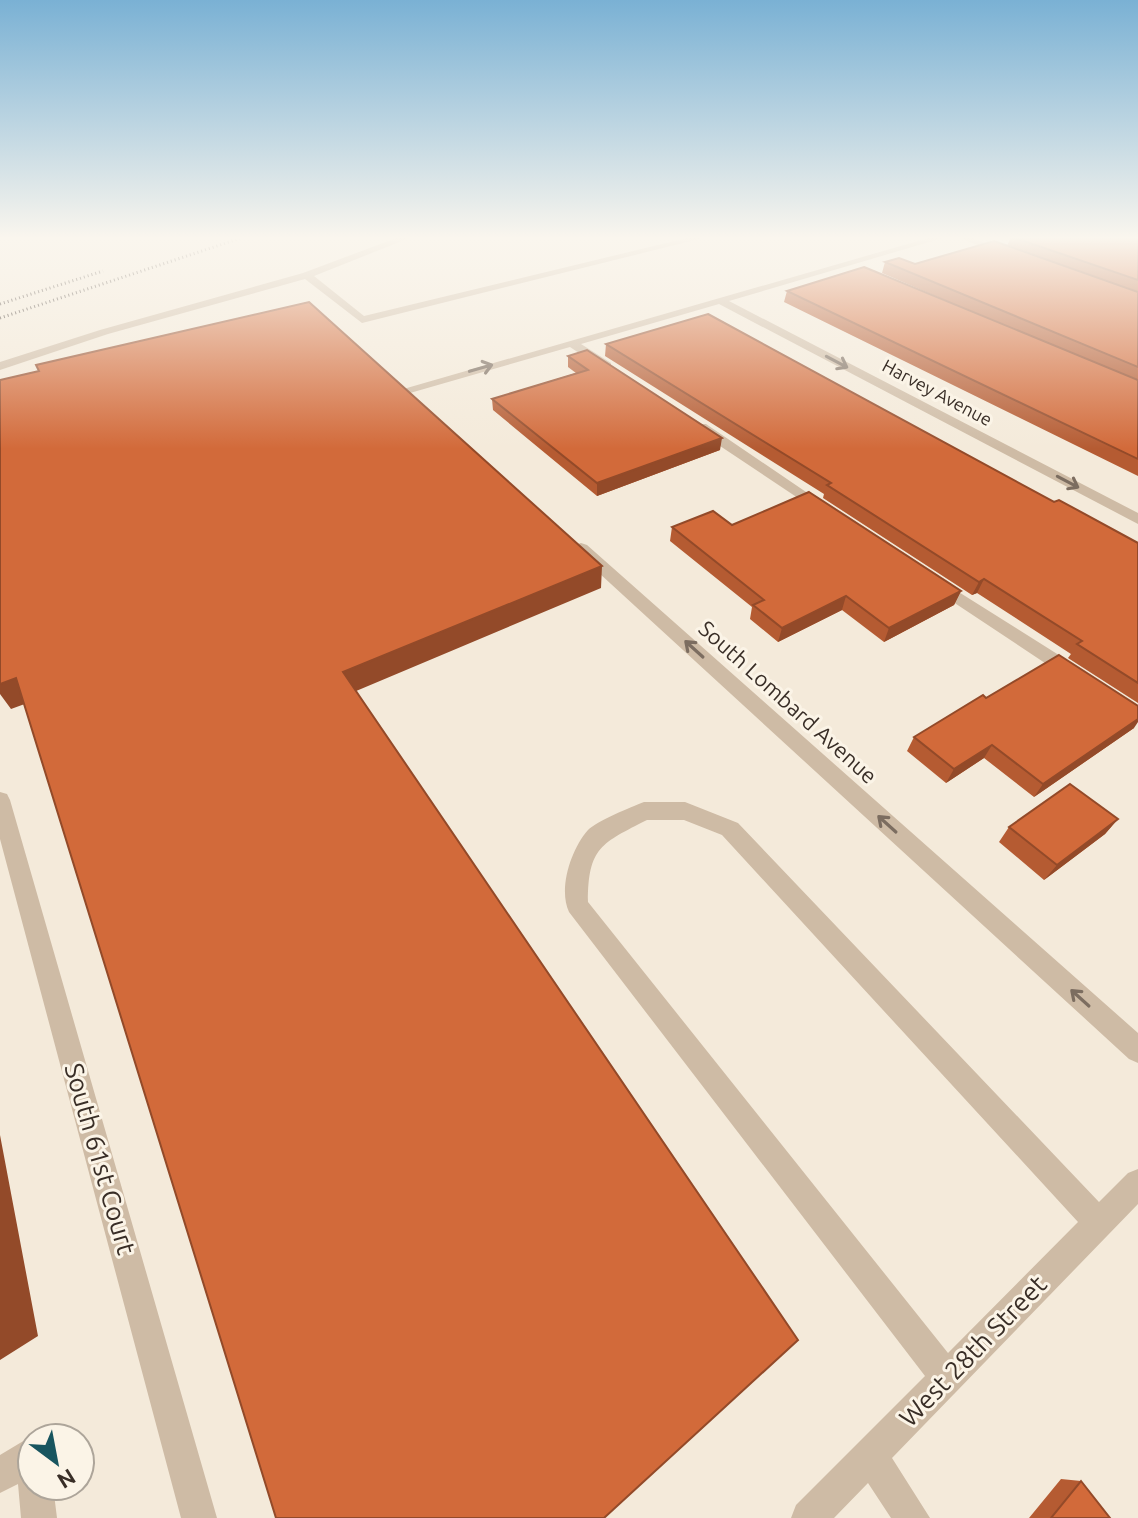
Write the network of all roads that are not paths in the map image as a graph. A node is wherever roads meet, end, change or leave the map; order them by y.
1 (190, 308) edge
2 (347, 308) edge
3 (412, 308) edge
4 (691, 308) edge
5 (734, 308) edge
6 (571, 342) junction
7 (0, 366) edge
8 (624, 377) edge
9 (412, 395) edge
10 (690, 420) edge
11 (835, 516) edge
12 (1138, 519) edge
13 (571, 539) edge
14 (927, 577) edge
15 (1085, 681) edge
16 (0, 800) edge
17 (1138, 1050) edge
18 (1138, 1183) edge
19 (1099, 1223) junction
20 (947, 1378) junction
21 (870, 1456) junction
22 (199, 1518) edge
23 (809, 1518) edge
24 (912, 1518) edge

1 - 7 street
2 - 3 street
4 - 6 street
5 -> 12 street, Harvey Avenue
6 - 8 street
9 -> 6 street
10 - 11 street
17 -> 13 street, South Lombard Avenue
14 - 15 street
16 - 22 street, South 61st Court
18 - 19 street, West 28th Street
19 - 20 street, West 28th Street
19 - 20 street
20 - 21 street, West 28th Street
21 - 23 street, West 28th Street
21 - 24 street

